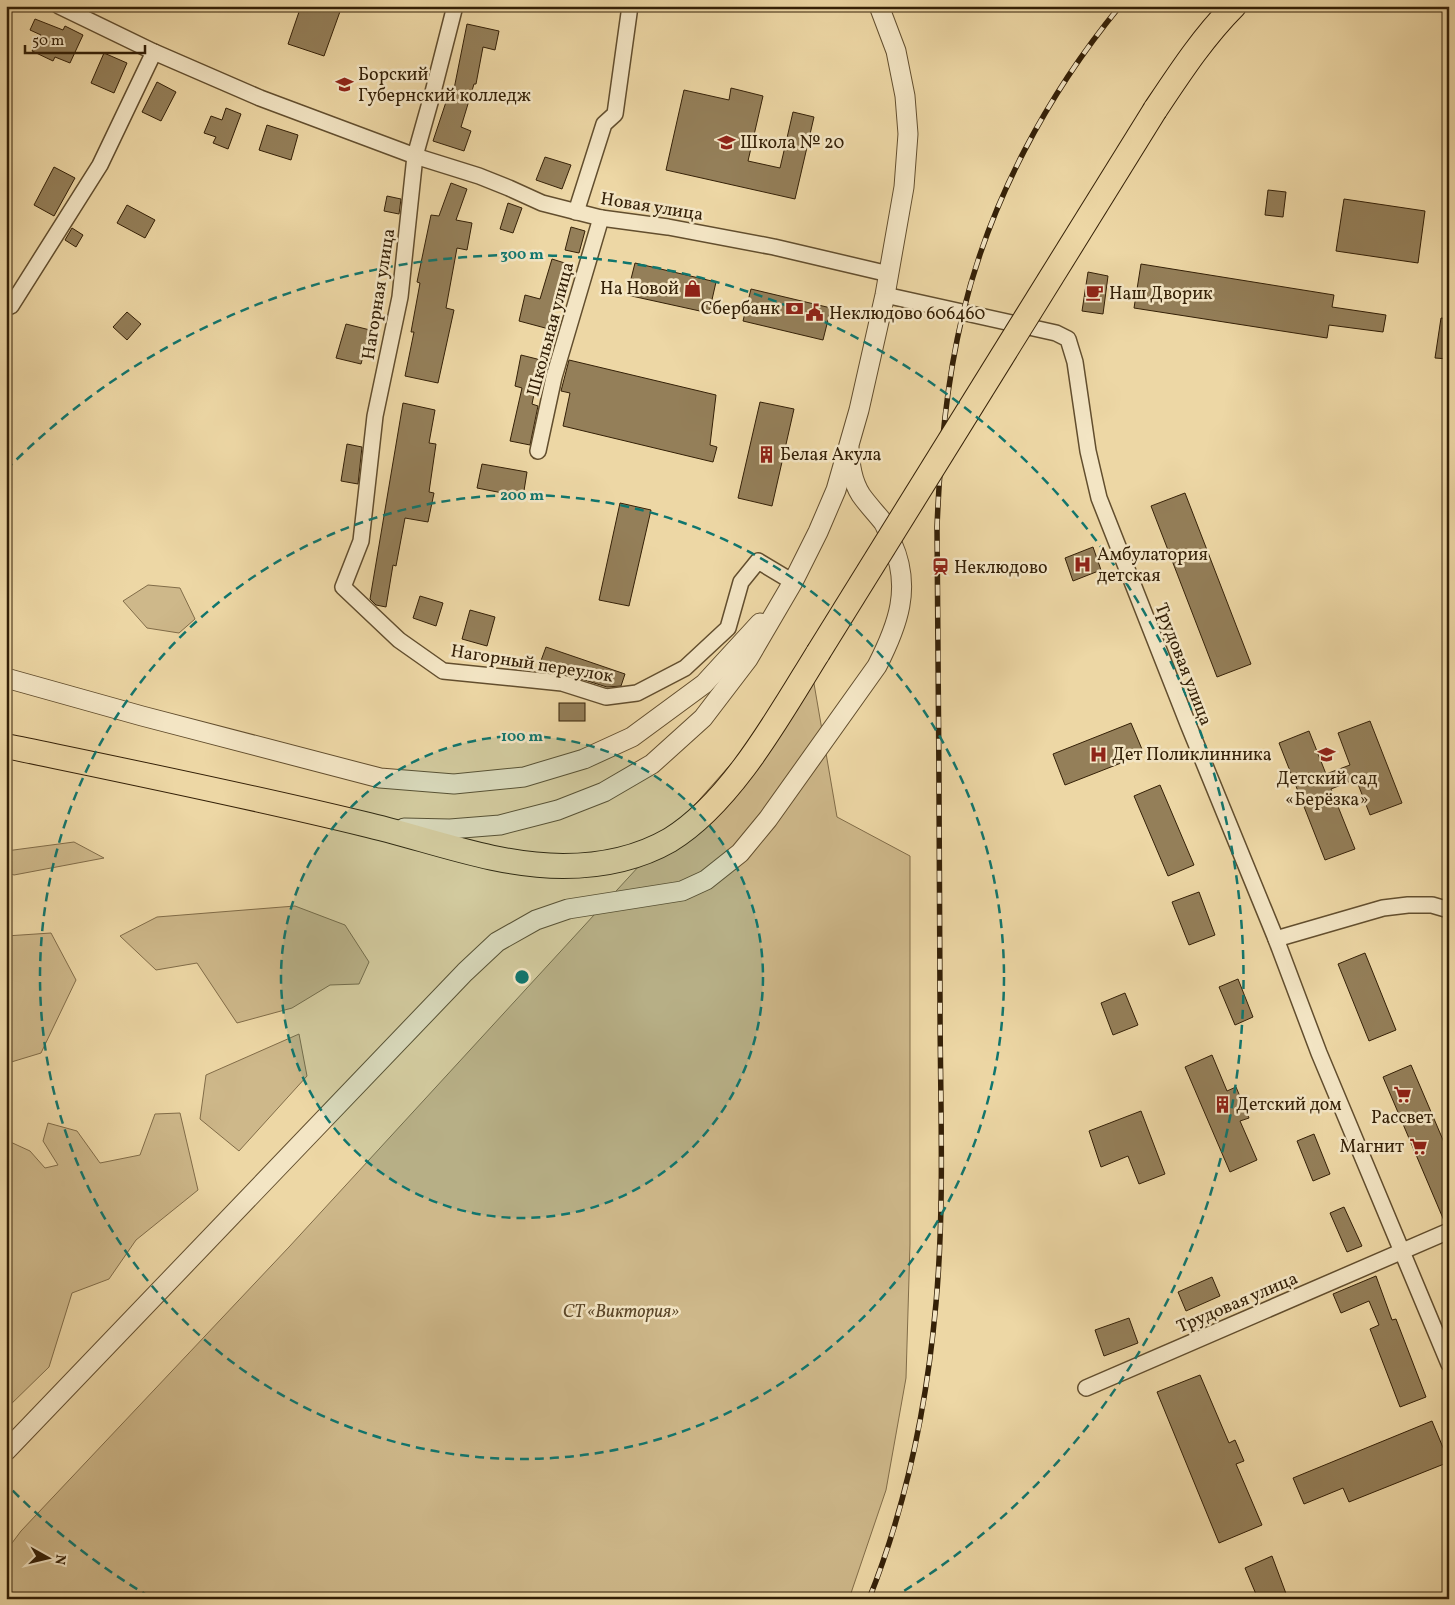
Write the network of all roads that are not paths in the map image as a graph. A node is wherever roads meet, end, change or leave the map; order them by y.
1 (59, 6) edge
2 (455, 6) edge
3 (630, 6) edge
4 (878, 6) edge
5 (1234, 6) edge
6 (154, 52) junction
7 (415, 156) junction
8 (576, 212) junction
9 (601, 218) junction
10 (889, 274) junction
11 (885, 295) junction
12 (11, 306) dead end
13 (849, 448) junction
14 (538, 451) dead end
15 (792, 582) junction
16 (343, 587) joint
17 (782, 600) junction
18 (6, 678) edge
19 (6, 746) edge
20 (366, 824) junction
21 (1449, 910) edge
22 (1276, 939) junction
23 (1449, 1231) edge
24 (1402, 1252) junction
25 (1449, 1364) edge
26 (1086, 1388) dead end
27 (6, 1451) edge

1 - 6 street, Новая улица
2 - 7 street, Нагорная улица
3 - 8 street
4 - 10 street
5 - 20 main road, bridge
6 - 7 street, Новая улица
6 - 12 street
7 - 8 street, Новая улица
7 - 16 street, Нагорная улица
8 - 9 street, Новая улица
9 - 10 street, Новая улица
9 - 14 street, Школьная улица
10 - 11 street
11 - 13 street
11 - 22 street, Трудовая улица
13 - 15 street
13 - 27 street
15 - 16 street, Нагорный переулок
15 - 17 street
17 - 18 street
17 - 20 street
19 - 20 main road
21 - 22 street
22 - 24 street, Трудовая улица
23 - 24 street
24 - 25 street, Трудовая улица
24 - 26 street, Трудовая улица

